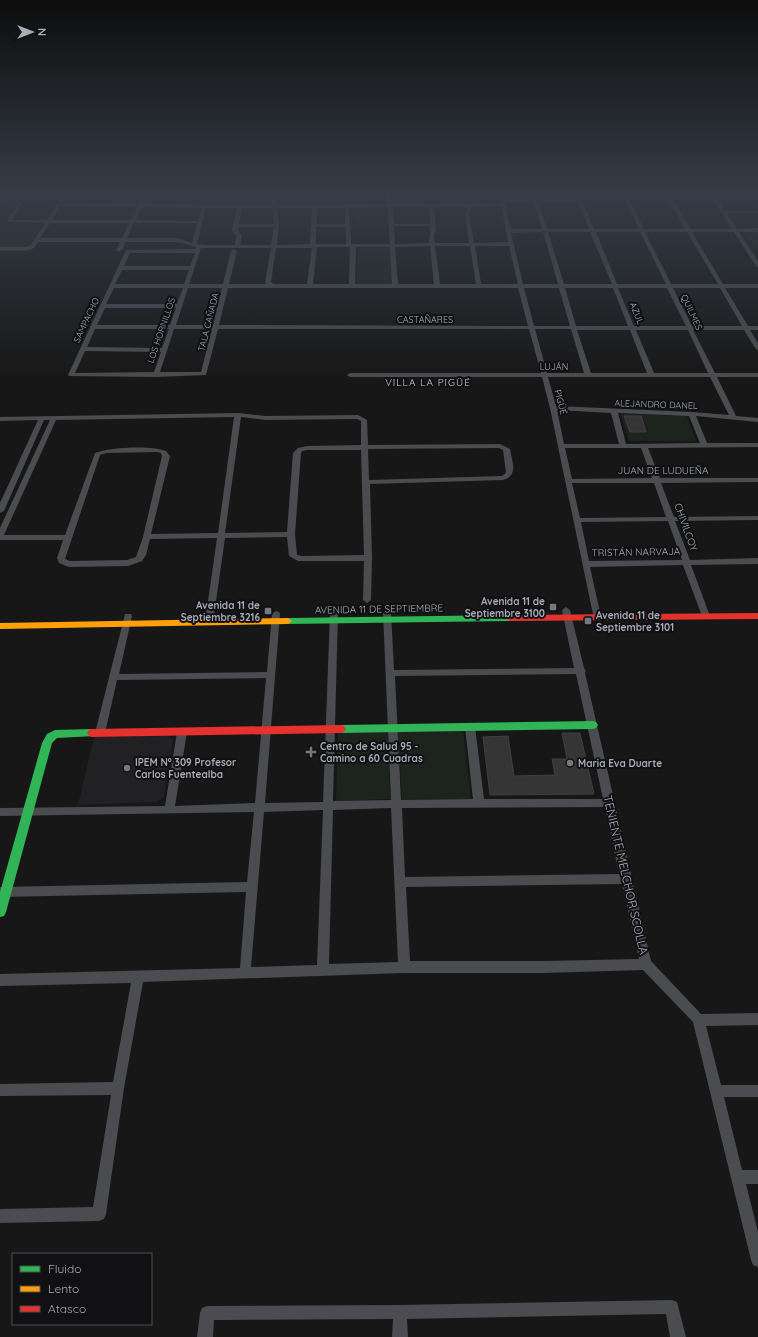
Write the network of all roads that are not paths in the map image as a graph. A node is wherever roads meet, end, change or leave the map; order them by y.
1 (126, 255) edge
2 (195, 255) edge
3 (234, 255) edge
4 (272, 255) edge
5 (313, 255) edge
6 (351, 255) edge
7 (394, 255) edge
8 (433, 255) edge
9 (474, 255) edge
10 (514, 255) edge
11 (552, 255) edge
12 (604, 255) edge
13 (655, 255) edge
14 (704, 255) edge
15 (752, 255) edge
16 (758, 265) edge
17 (120, 268) junction
18 (192, 268) junction
19 (112, 286) junction
20 (186, 286) junction
21 (226, 286) junction
22 (271, 286) junction
23 (310, 286) junction
24 (352, 286) junction
25 (395, 286) junction
26 (437, 286) junction
27 (479, 286) junction
28 (670, 286) junction
29 (722, 286) junction
30 (758, 286) edge
31 (521, 287) junction
32 (562, 287) junction
33 (616, 287) junction
34 (103, 306) junction
35 (180, 306) junction
36 (93, 328) junction
37 (172, 328) junction
38 (216, 328) junction
39 (532, 328) junction
40 (574, 328) junction
41 (633, 328) junction
42 (690, 328) junction
43 (746, 328) junction
44 (758, 328) edge
45 (758, 348) edge
46 (83, 349) junction
47 (164, 350) junction
48 (651, 374) junction
49 (712, 374) junction
50 (156, 375) junction
51 (350, 375) dead end
52 (544, 375) junction
53 (588, 375) junction
54 (758, 375) edge
55 (553, 408) junction
56 (614, 411) junction
57 (692, 414) junction
58 (238, 415) junction
59 (733, 417) junction
60 (42, 418) junction
61 (54, 418) junction
62 (0, 419) edge
63 (758, 420) edge
64 (623, 445) junction
65 (644, 445) junction
66 (704, 445) junction
67 (758, 445) edge
68 (561, 446) junction
69 (366, 447) junction
70 (657, 480) junction
71 (758, 480) edge
72 (568, 481) junction
73 (367, 482) junction
74 (0, 511) edge
75 (758, 518) edge
76 (671, 519) junction
77 (577, 520) junction
78 (291, 534) junction
79 (221, 535) junction
80 (0, 537) edge
81 (68, 537) junction
82 (147, 537) junction
83 (368, 558) junction
84 (758, 561) edge
85 (687, 562) junction
86 (586, 564) junction
87 (367, 600) dead end
88 (758, 609) edge
89 (567, 613) junction
90 (596, 613) junction
91 (705, 613) junction
92 (210, 615) junction
93 (334, 616) junction
94 (388, 616) junction
95 (758, 616) edge
96 (0, 618) edge
97 (276, 618) junction
98 (127, 620) junction
99 (0, 626) edge
100 (581, 671) junction
101 (390, 673) junction
102 (271, 675) junction
103 (113, 678) junction
104 (593, 725) junction
105 (470, 727) junction
106 (393, 728) junction
107 (331, 729) junction
108 (266, 730) junction
109 (182, 732) junction
110 (100, 733) junction
111 (609, 803) junction
112 (397, 804) junction
113 (479, 804) junction
114 (329, 806) junction
115 (259, 808) junction
116 (169, 810) junction
117 (27, 811) junction
118 (0, 812) edge
119 (626, 879) junction
120 (400, 882) junction
121 (253, 887) junction
122 (3, 892) edge
123 (0, 912) edge
124 (646, 964) junction
125 (404, 967) junction
126 (323, 970) junction
127 (245, 973) junction
128 (138, 977) junction
129 (0, 980) edge
130 (758, 1019) edge
131 (698, 1020) junction
132 (118, 1088) junction
133 (0, 1090) edge
134 (716, 1091) junction
135 (758, 1091) edge
136 (758, 1176) edge
137 (737, 1177) junction
138 (0, 1216) edge
139 (758, 1260) edge
140 (400, 1312) junction
141 (205, 1337) edge
142 (400, 1337) edge
143 (678, 1337) edge

1 - 17 street, SAMPACHO
2 - 18 street, LOS HORNILLOS
3 - 21 street, TALA CAÑADA
4 - 22 street
5 - 23 street
6 - 24 street
7 - 25 street
8 - 26 street
9 - 27 street
10 - 31 street, PIGÜÉ
11 - 32 street
12 - 33 street, AZUL
13 - 28 street, QUILMES
14 - 29 street
15 - 16 street
17 - 18 street
17 - 19 street, SAMPACHO
18 - 20 street, LOS HORNILLOS
19 - 20 street
19 - 34 street, SAMPACHO
20 - 21 street
20 - 35 street, LOS HORNILLOS
21 - 22 street
21 - 38 street, TALA CAÑADA
22 - 23 street
23 - 24 street
24 - 25 street
25 - 26 street
26 - 27 street
27 - 31 street
28 - 29 street
28 - 33 street
28 - 42 street, QUILMES
29 - 30 street
29 - 43 street
31 - 32 street
31 - 39 street, PIGÜÉ
32 - 33 street
32 - 40 street
33 - 41 street, AZUL
34 - 35 street
34 - 36 street, SAMPACHO
35 - 37 street, LOS HORNILLOS
36 - 37 street, CASTAÑARES
36 - 46 street, SAMPACHO
37 - 38 street, CASTAÑARES
37 - 47 street, LOS HORNILLOS
38 - 39 street, CASTAÑARES
38 - 50 street, TALA CAÑADA
39 - 40 street, CASTAÑARES
39 - 52 street, PIGÜÉ
40 - 41 street, CASTAÑARES
40 - 53 street
41 - 42 street, CASTAÑARES
41 - 48 street, AZUL
42 - 43 street, CASTAÑARES
42 - 49 street, QUILMES
43 - 44 street, CASTAÑARES
43 - 45 street
46 - 47 street
46 - 50 street, SAMPACHO
47 - 50 street, LOS HORNILLOS
48 - 49 street, LUJÁN
48 - 53 street, LUJÁN
49 - 54 street, LUJÁN
49 - 59 street, QUILMES
51 - 52 street, LUJÁN
52 - 53 street, LUJÁN
52 - 55 street, PIGÜÉ
55 - 56 street, ALEJANDRO DANEL
55 - 68 street, PIGÜÉ
56 - 57 street, ALEJANDRO DANEL
56 - 64 street
57 - 59 street, ALEJANDRO DANEL
57 - 66 street
58 - 61 street
58 - 69 street
58 - 79 street
59 - 63 street, ALEJANDRO DANEL
60 - 61 street
60 - 62 street
60 - 74 street
61 - 80 street
64 - 65 street
64 - 68 street
65 - 66 street
65 - 70 street, CHIVILCOY
66 - 67 street
68 - 72 street, PIGÜÉ
69 - 73 street
69 - 73 street
69 - 78 street
70 - 71 street, JUAN DE LUDUEÑA
70 - 72 street, JUAN DE LUDUEÑA
70 - 76 street, CHIVILCOY
72 - 77 street, PIGÜÉ
73 - 83 street
75 - 76 street
76 - 77 street
76 - 85 street, CHIVILCOY
77 - 86 street, PIGÜÉ
78 - 79 street
78 - 83 street
79 - 82 street
79 - 92 street
80 - 81 street
81 - 82 street
81 - 82 street
83 - 87 street
84 - 85 street, TRISTÁN NARVAJA
85 - 86 street, TRISTÁN NARVAJA
85 - 91 street, CHIVILCOY
86 - 90 street, PIGÜÉ
88 - 91 main road, AVENIDA 11 DE SEPTIEMBRE
89 - 90 main road, AVENIDA 11 DE SEPTIEMBRE
89 - 94 main road, AVENIDA 11 DE SEPTIEMBRE
89 - 100 street, TENIENTE MELCHOR SCOLLA
90 - 91 main road, AVENIDA 11 DE SEPTIEMBRE
91 - 95 main road, AVENIDA 11 DE SEPTIEMBRE
92 - 97 main road, AVENIDA 11 DE SEPTIEMBRE
92 - 98 main road, AVENIDA 11 DE SEPTIEMBRE
93 - 94 main road, AVENIDA 11 DE SEPTIEMBRE
93 - 97 main road, AVENIDA 11 DE SEPTIEMBRE
93 - 107 street
94 - 101 street
96 - 98 main road, AVENIDA 11 DE SEPTIEMBRE
97 - 98 main road, AVENIDA 11 DE SEPTIEMBRE
97 - 102 street
98 - 99 main road, AVENIDA 11 DE SEPTIEMBRE
98 - 103 street
100 - 101 street
100 - 104 street, TENIENTE MELCHOR SCOLLA
101 - 106 street
102 - 103 street
102 - 108 street
103 - 110 street
104 - 105 main road
104 - 111 street, TENIENTE MELCHOR SCOLLA
105 - 106 main road
105 - 113 street
106 - 107 main road
106 - 112 street
107 - 108 main road
107 - 114 street
108 - 109 main road
108 - 115 street
109 - 110 main road
109 - 116 street
110 - 117 main road
111 - 113 street
111 - 119 street, TENIENTE MELCHOR SCOLLA
112 - 113 street
112 - 114 street
112 - 120 street
114 - 115 street
114 - 126 street
115 - 116 street
115 - 121 street
116 - 117 street
117 - 118 street
117 - 122 main road
119 - 120 street
119 - 124 street, TENIENTE MELCHOR SCOLLA
120 - 125 street
121 - 122 street
121 - 127 street
122 - 123 main road
124 - 125 street
124 - 131 street, TENIENTE MELCHOR SCOLLA
125 - 126 street
126 - 127 street
127 - 128 street
128 - 129 street
128 - 132 street
130 - 131 street
131 - 134 street, TENIENTE MELCHOR SCOLLA
132 - 133 street
132 - 138 street
134 - 135 street
134 - 137 street, TENIENTE MELCHOR SCOLLA
136 - 137 street
137 - 139 street, TENIENTE MELCHOR SCOLLA
140 - 141 street
140 - 142 street
140 - 143 street

